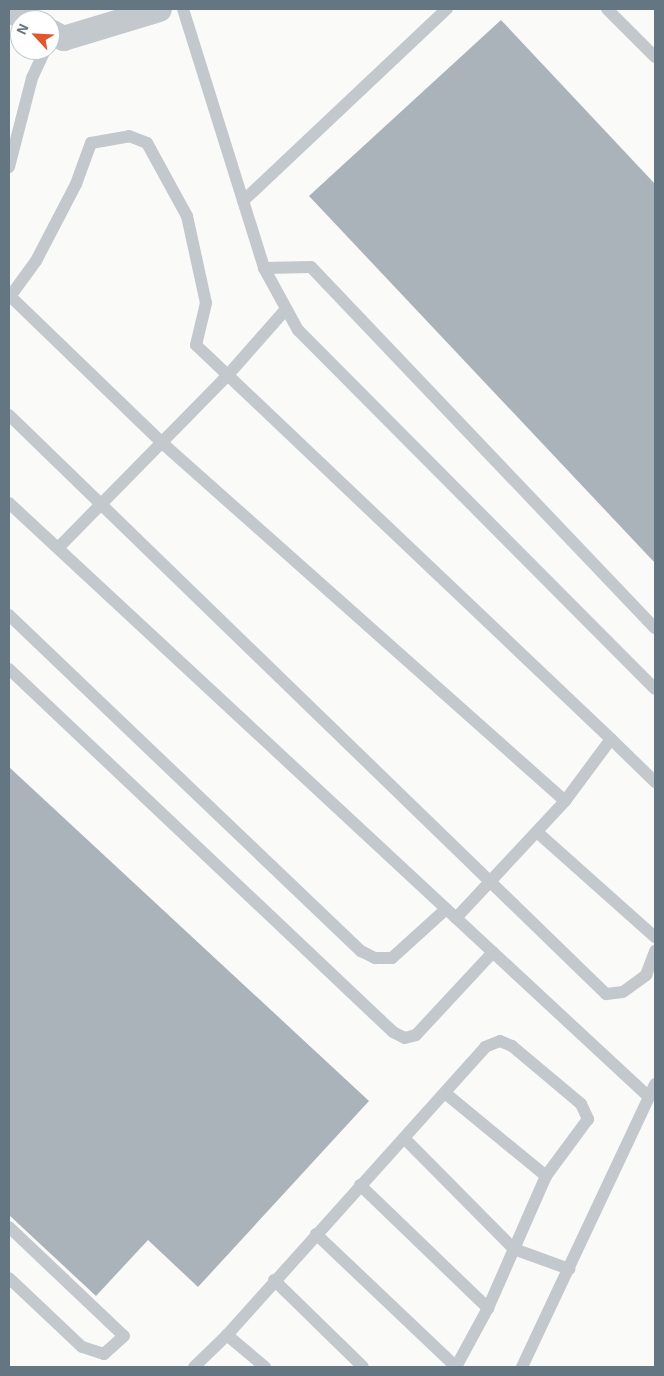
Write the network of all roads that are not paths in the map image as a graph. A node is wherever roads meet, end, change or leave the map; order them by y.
1 (159, 9) edge
2 (183, 9) edge
3 (447, 9) edge
4 (607, 9) edge
5 (60, 38) edge
6 (655, 57) edge
7 (40, 60) edge
8 (9, 167) edge
9 (243, 201) junction
10 (264, 268) junction
11 (10, 297) edge
12 (286, 309) junction
13 (227, 376) junction
14 (9, 415) edge
15 (160, 441) junction
16 (104, 505) junction
17 (11, 511) edge
18 (58, 548) junction
19 (9, 615) edge
20 (655, 628) edge
21 (9, 669) edge
22 (655, 689) edge
23 (611, 739) junction
24 (655, 782) edge
25 (565, 801) junction
26 (537, 832) junction
27 (491, 879) junction
28 (451, 913) junction
29 (655, 937) edge
30 (655, 951) edge
31 (493, 952) junction
32 (655, 1084) edge
33 (446, 1093) junction
34 (649, 1097) junction
35 (404, 1138) junction
36 (546, 1176) junction
37 (360, 1186) junction
38 (9, 1227) edge
39 (316, 1234) junction
40 (514, 1249) junction
41 (569, 1269) junction
42 (9, 1278) edge
43 (274, 1280) junction
44 (488, 1308) junction
45 (227, 1335) junction
46 (194, 1367) edge
47 (265, 1367) edge
48 (363, 1367) edge
49 (456, 1367) edge
50 (522, 1367) edge

1 - 5 street
2 - 9 lane
3 - 9 lane
4 - 6 lane
7 - 8 lane
9 - 10 lane
10 - 12 lane
10 - 20 lane
11 - 13 lane
11 - 15 lane
12 - 13 lane
12 - 22 lane
13 - 15 lane
13 - 23 lane
14 - 16 lane
15 - 16 lane
15 - 25 lane
16 - 18 lane
16 - 27 lane
17 - 18 lane
18 - 28 lane
19 - 28 lane
21 - 31 lane
23 - 24 lane
23 - 25 lane
25 - 26 lane
26 - 27 lane
26 - 29 lane
27 - 28 lane
27 - 30 lane
28 - 31 lane
31 - 34 lane
32 - 34 lane
33 - 35 lane
33 - 36 lane
33 - 36 lane
34 - 41 lane
35 - 37 lane
35 - 40 lane
36 - 40 lane
37 - 39 lane
37 - 44 lane
38 - 42 lane
39 - 43 lane
39 - 49 lane
40 - 41 lane
40 - 44 lane
41 - 50 lane
43 - 45 lane
43 - 48 lane
44 - 49 lane
45 - 46 lane
45 - 47 lane

